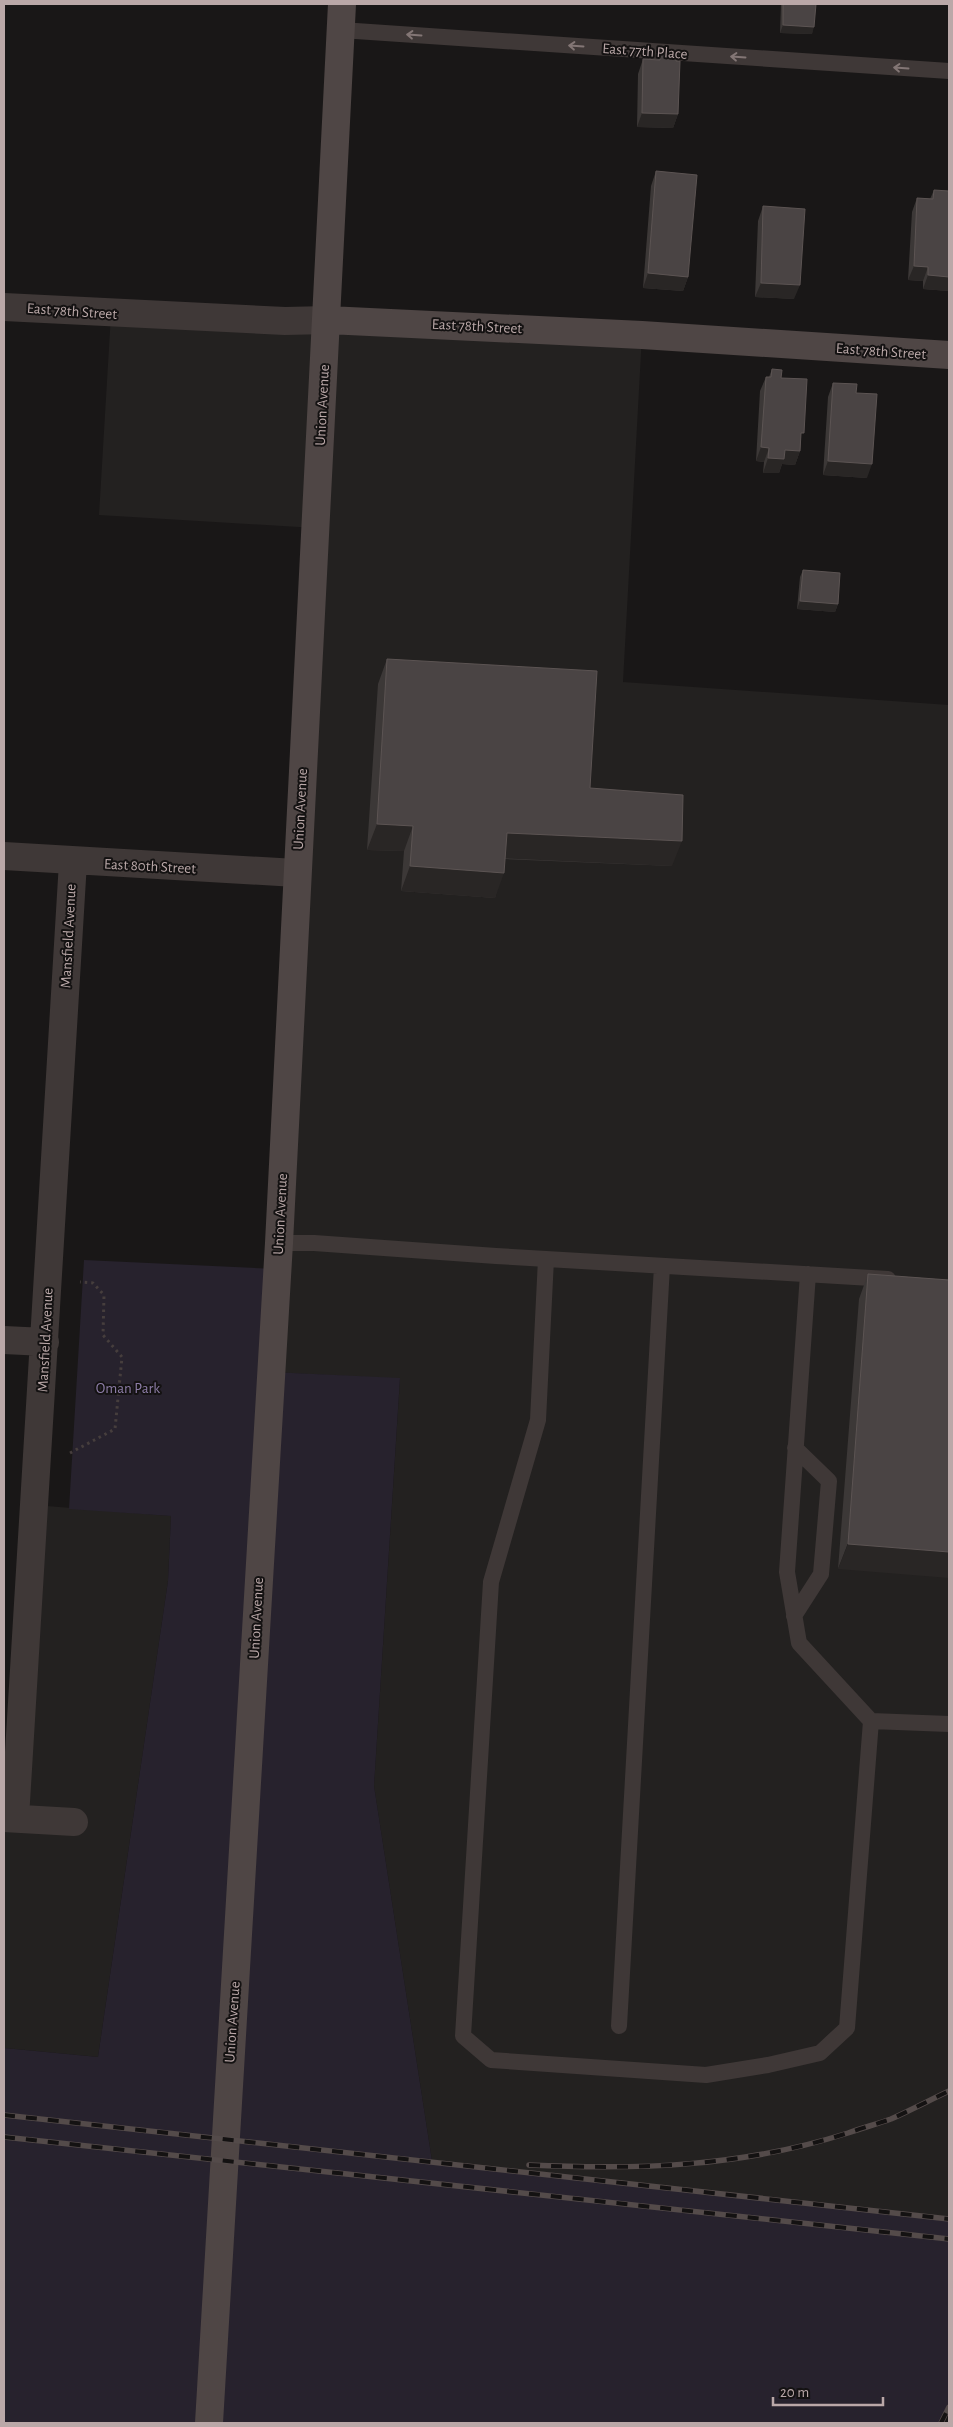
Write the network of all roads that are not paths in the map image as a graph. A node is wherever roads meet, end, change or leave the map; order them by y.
1 (342, 4) edge
2 (341, 30) junction
3 (949, 71) edge
4 (4, 307) edge
5 (328, 320) junction
6 (949, 355) edge
7 (4, 856) edge
8 (73, 862) junction
9 (296, 873) junction
10 (279, 1243) junction
11 (546, 1259) junction
12 (662, 1266) junction
13 (808, 1274) junction
14 (902, 1280) edge
15 (4, 1340) edge
16 (45, 1342) junction
17 (795, 1448) junction
18 (794, 1616) junction
19 (871, 1720) junction
20 (949, 1724) edge
21 (9, 1818) edge
22 (74, 1822) dead end
23 (619, 2026) dead end
24 (209, 2423) edge

1 - 2 main road, Union Avenue
3 -> 2 lane, East 77th Place
2 - 5 main road, Union Avenue
4 - 5 street, East 78th Street
5 - 6 main road, East 78th Street
5 - 9 main road, Union Avenue
7 - 8 street, East 80th Street
8 - 9 street, East 80th Street
8 - 16 street, Mansfield Avenue
9 - 10 main road, Union Avenue
10 - 11 lane
10 - 24 main road, Union Avenue
11 - 12 lane
11 - 19 lane
12 - 13 lane
12 - 23 lane
13 - 14 lane
13 - 17 lane
15 - 16 street
16 - 21 street, Mansfield Avenue
17 - 18 lane
17 - 18 lane
18 - 19 lane
19 - 20 lane
21 - 22 street

